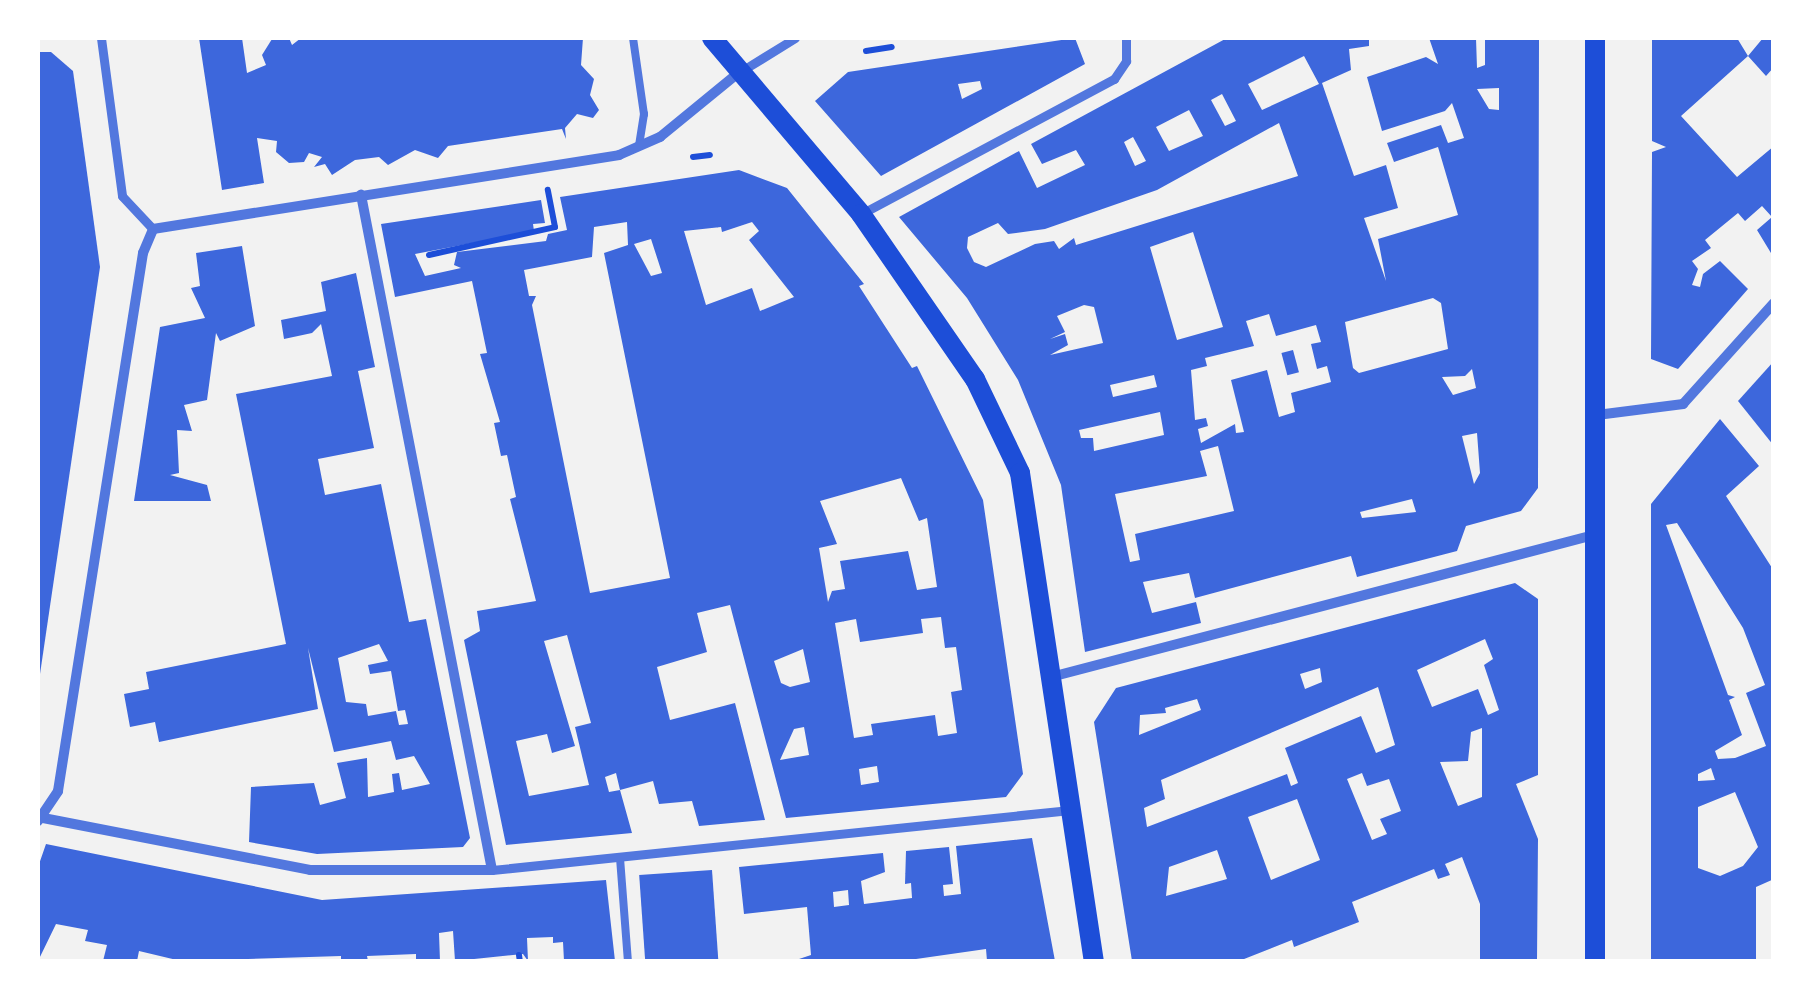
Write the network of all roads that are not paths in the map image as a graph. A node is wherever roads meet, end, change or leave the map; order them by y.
1 (101, 38) edge
2 (633, 38) edge
3 (712, 38) edge
4 (795, 38) edge
5 (1126, 38) edge
6 (1595, 38) edge
7 (743, 70) junction
8 (638, 148) junction
9 (361, 196) junction
10 (862, 214) junction
11 (153, 230) junction
12 (1774, 304) edge
13 (1597, 415) junction
14 (1595, 535) junction
15 (1051, 677) junction
16 (1070, 810) junction
17 (38, 819) edge
18 (620, 858) junction
19 (492, 870) junction
20 (628, 962) edge
21 (1094, 962) edge
22 (1595, 962) edge

1 - 11 street
2 - 8 lane
3 - 7 main road
4 - 7 street
5 - 10 street
6 - 13 main road
7 - 8 street
7 - 10 main road
8 - 9 street
9 - 11 street
9 - 19 street
10 - 15 main road
11 - 17 street
12 - 13 street
13 - 14 main road
14 - 15 street
14 - 22 main road
15 - 16 main road
16 - 18 street
16 - 21 main road
17 - 19 street
18 - 19 street
18 - 20 lane

